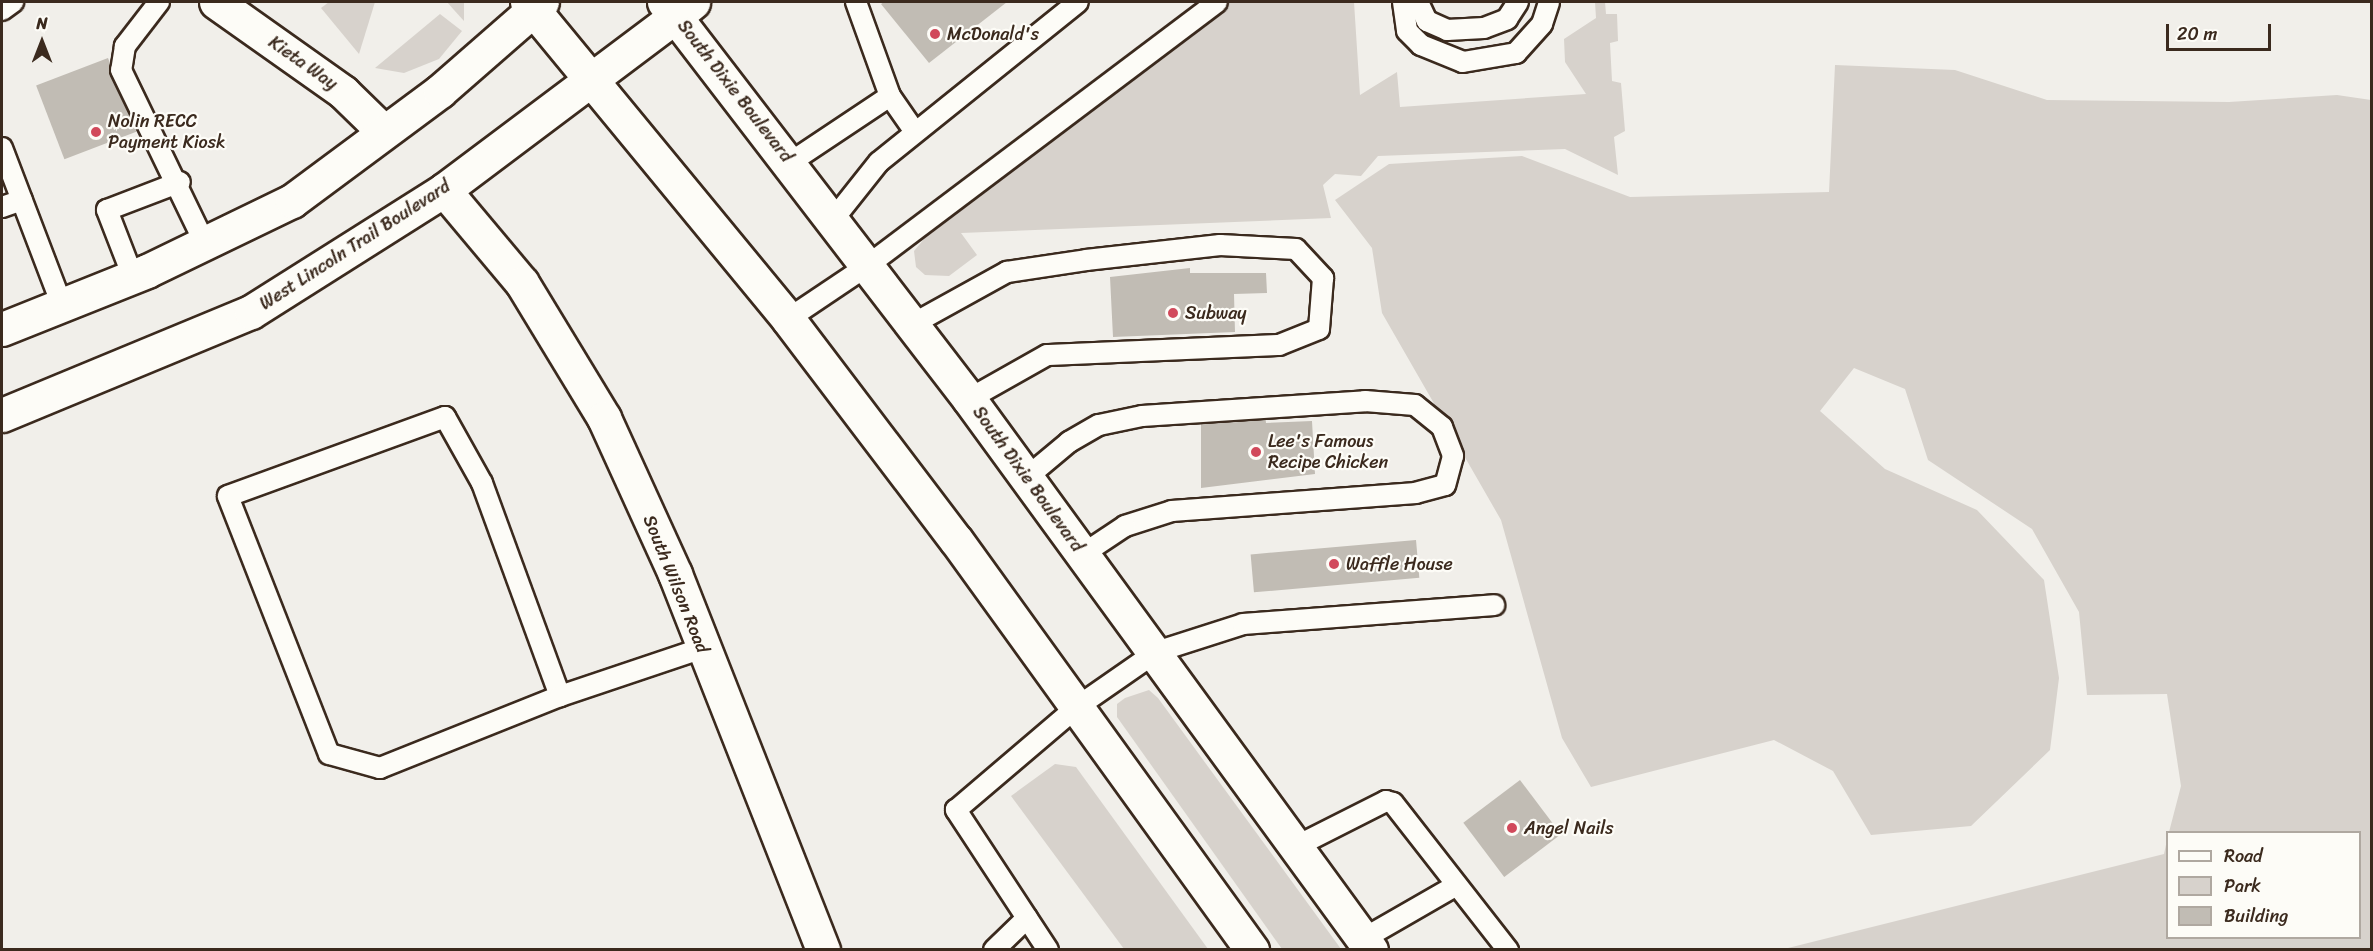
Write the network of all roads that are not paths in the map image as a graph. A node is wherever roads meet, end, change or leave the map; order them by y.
1 (13, 2) edge
2 (159, 2) edge
3 (216, 2) edge
4 (876, 2) edge
5 (1217, 2) edge
6 (1403, 2) edge
7 (1418, 2) edge
8 (1518, 2) edge
9 (1549, 2) edge
10 (534, 4) edge
11 (1073, 4) edge
12 (678, 6) edge
13 (858, 8) edge
14 (2, 10) edge
15 (591, 78) junction
16 (890, 96) junction
17 (384, 132) junction
18 (915, 132) junction
19 (2, 148) edge
20 (791, 162) junction
21 (180, 182) junction
22 (444, 190) junction
23 (22, 200) junction
24 (2, 207) edge
25 (832, 221) junction
26 (205, 244) junction
27 (867, 266) junction
28 (133, 277) junction
29 (62, 305) junction
30 (788, 319) junction
31 (911, 325) junction
32 (2, 329) edge
33 (969, 399) junction
34 (2, 415) edge
35 (1026, 478) junction
36 (1083, 554) junction
37 (1494, 606) dead end
38 (703, 648) junction
39 (1156, 652) junction
40 (560, 696) junction
41 (1077, 707) junction
42 (1297, 846) junction
43 (1457, 885) junction
44 (1027, 918) junction
45 (1367, 944) edge
46 (823, 950) edge
47 (994, 950) edge
48 (1048, 950) edge
49 (1252, 950) edge
50 (1508, 950) edge

1 - 14 lane
2 - 21 lane
3 - 17 main road, Kieta Way
4 - 13 lane
5 - 27 lane
6 - 9 lane
7 - 8 lane
10 - 15 main road
10 - 17 main road
11 - 18 lane
12 - 15 main road, West Lincoln Trail Boulevard
12 - 20 main road, South Dixie Boulevard
13 - 16 lane
15 - 22 main road, West Lincoln Trail Boulevard
15 - 30 main road
16 - 18 lane
16 - 20 lane
17 - 26 main road
18 - 25 lane
19 - 23 lane
20 - 25 main road, South Dixie Boulevard
21 - 26 lane
21 - 28 lane
22 - 34 main road, West Lincoln Trail Boulevard
22 - 38 main road, South Wilson Road
23 - 24 lane
23 - 29 lane
25 - 27 main road, South Dixie Boulevard
26 - 28 main road
27 - 30 lane
27 - 31 main road, South Dixie Boulevard
28 - 29 main road
29 - 32 main road
30 - 41 main road
31 - 33 main road, South Dixie Boulevard
31 - 33 lane
33 - 35 main road, South Dixie Boulevard
35 - 36 main road, South Dixie Boulevard
35 - 36 lane
36 - 39 main road, South Dixie Boulevard
37 - 39 lane
38 - 40 lane
38 - 46 main road, South Wilson Road
39 - 41 lane
39 - 42 main road, South Dixie Boulevard
40 - 40 lane
41 - 44 lane
41 - 49 main road
42 - 43 lane
42 - 45 main road, South Dixie Boulevard
43 - 45 lane
43 - 50 lane
44 - 47 lane
44 - 48 lane

